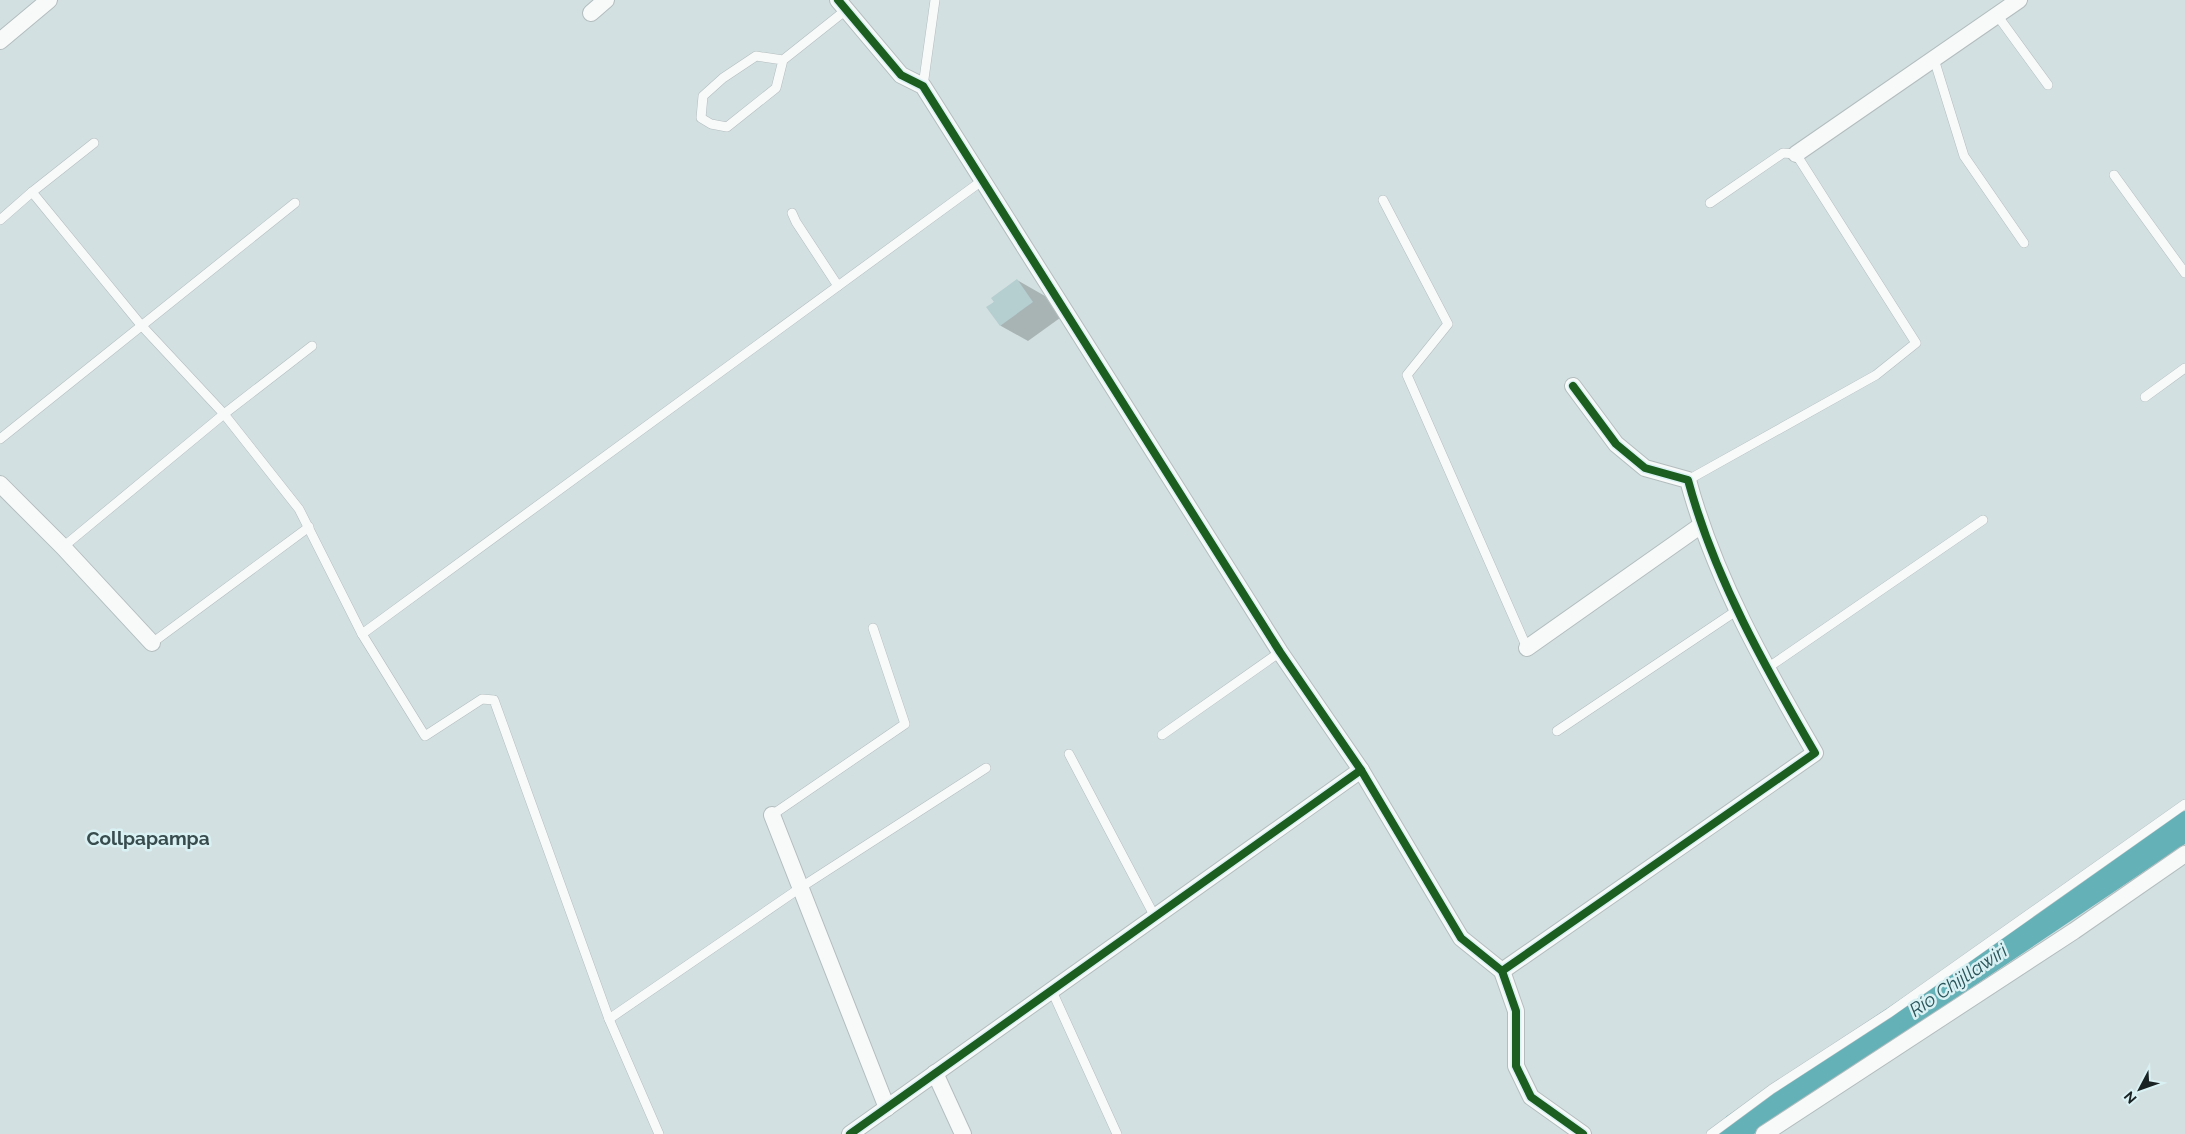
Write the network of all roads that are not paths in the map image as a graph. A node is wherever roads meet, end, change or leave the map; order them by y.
1 (49, 0) edge
2 (606, 0) edge
3 (935, 0) edge
4 (2019, 0) edge
5 (842, 5) edge
6 (591, 13) dead end
7 (1997, 15) junction
8 (0, 41) edge
9 (1934, 59) junction
10 (784, 60) junction
11 (2048, 85) dead end
12 (923, 86) junction
13 (94, 143) dead end
14 (1796, 154) junction
15 (2114, 175) dead end
16 (983, 180) junction
17 (32, 192) junction
18 (1383, 200) dead end
19 (295, 203) dead end
20 (1710, 203) dead end
21 (792, 213) dead end
22 (0, 220) edge
23 (2024, 243) dead end
24 (2185, 273) edge
25 (838, 286) junction
26 (141, 325) junction
27 (312, 346) dead end
28 (2185, 368) edge
29 (1573, 386) dead end
30 (2144, 397) dead end
31 (224, 414) junction
32 (0, 439) edge
33 (1688, 480) junction
34 (0, 484) edge
35 (1983, 520) dead end
36 (1700, 526) junction
37 (309, 527) junction
38 (63, 547) junction
39 (1738, 609) junction
40 (873, 628) dead end
41 (362, 634) junction
42 (152, 643) joint
43 (1527, 648) joint
44 (1280, 652) junction
45 (1766, 669) junction
46 (1557, 731) dead end
47 (1162, 735) dead end
48 (1069, 754) dead end
49 (986, 768) dead end
50 (1362, 770) junction
51 (2185, 804) edge
52 (772, 814) joint
53 (2185, 854) edge
54 (800, 888) junction
55 (1155, 917) junction
56 (1502, 971) junction
57 (1052, 990) junction
58 (609, 1019) junction
59 (935, 1073) junction
60 (887, 1108) junction
61 (659, 1134) edge
62 (850, 1134) edge
63 (962, 1134) edge
64 (1118, 1134) edge
65 (1583, 1134) edge
66 (1711, 1134) edge
67 (1764, 1134) edge

1 - 8 street
2 - 6 street
3 - 12 lane
4 - 7 street
5 - 10 lane
5 - 12 street
7 - 9 street
7 - 11 lane
9 - 14 street
9 - 23 lane
10 - 10 lane
12 - 16 street
13 - 17 lane
14 - 20 lane
14 - 33 lane
15 - 24 lane
16 - 25 lane
16 - 44 street
17 - 22 lane
17 - 26 lane
18 - 43 lane
19 - 26 lane
21 - 25 lane
25 - 41 lane
26 - 31 lane
26 - 32 lane
27 - 31 lane
28 - 30 lane
29 - 33 street
31 - 37 lane
31 - 38 lane
33 - 36 street
34 - 38 street
35 - 45 lane
36 - 39 street
36 - 43 street
37 - 41 lane
37 - 42 lane
38 - 42 street
39 - 45 street
39 - 46 lane
40 - 52 lane
41 - 58 lane
44 - 47 lane
44 - 50 street
45 - 56 street
48 - 55 lane
49 - 54 lane
50 - 55 street
50 - 56 street
51 - 66 lane
52 - 54 street
53 - 67 street
54 - 58 lane
54 - 60 street
55 - 57 street
56 - 65 street
57 - 59 street
57 - 64 lane
58 - 61 lane
59 - 60 street
59 - 63 street
60 - 62 street

